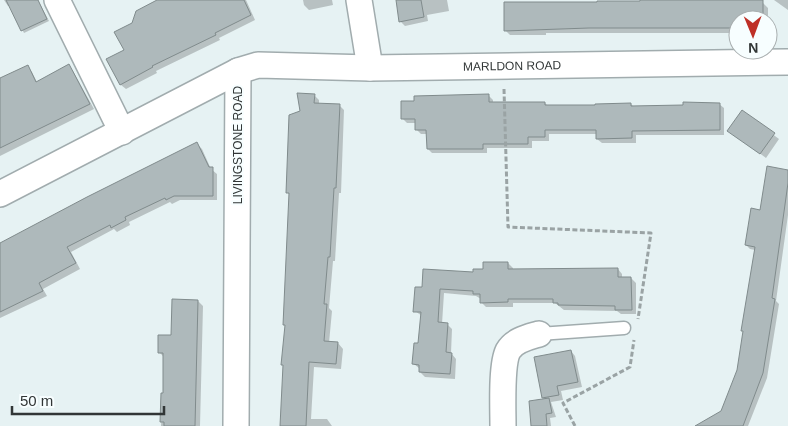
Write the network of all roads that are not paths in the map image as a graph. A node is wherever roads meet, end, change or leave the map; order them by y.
1 (57, 0) edge
2 (359, 0) edge
3 (788, 62) edge
4 (370, 68) junction
5 (238, 71) junction
6 (122, 132) junction
7 (0, 194) edge
8 (624, 328) dead end
9 (539, 334) joint
10 (236, 426) edge
11 (504, 426) edge

1 - 6 street
2 - 4 street
3 - 4 street, MARLDON ROAD
4 - 5 street, MARLDON ROAD
5 - 6 street, LIVINGSTONE ROAD
5 - 10 street, LIVINGSTONE ROAD
6 - 7 street, LIVINGSTONE ROAD
8 - 9 lane
9 - 11 street

